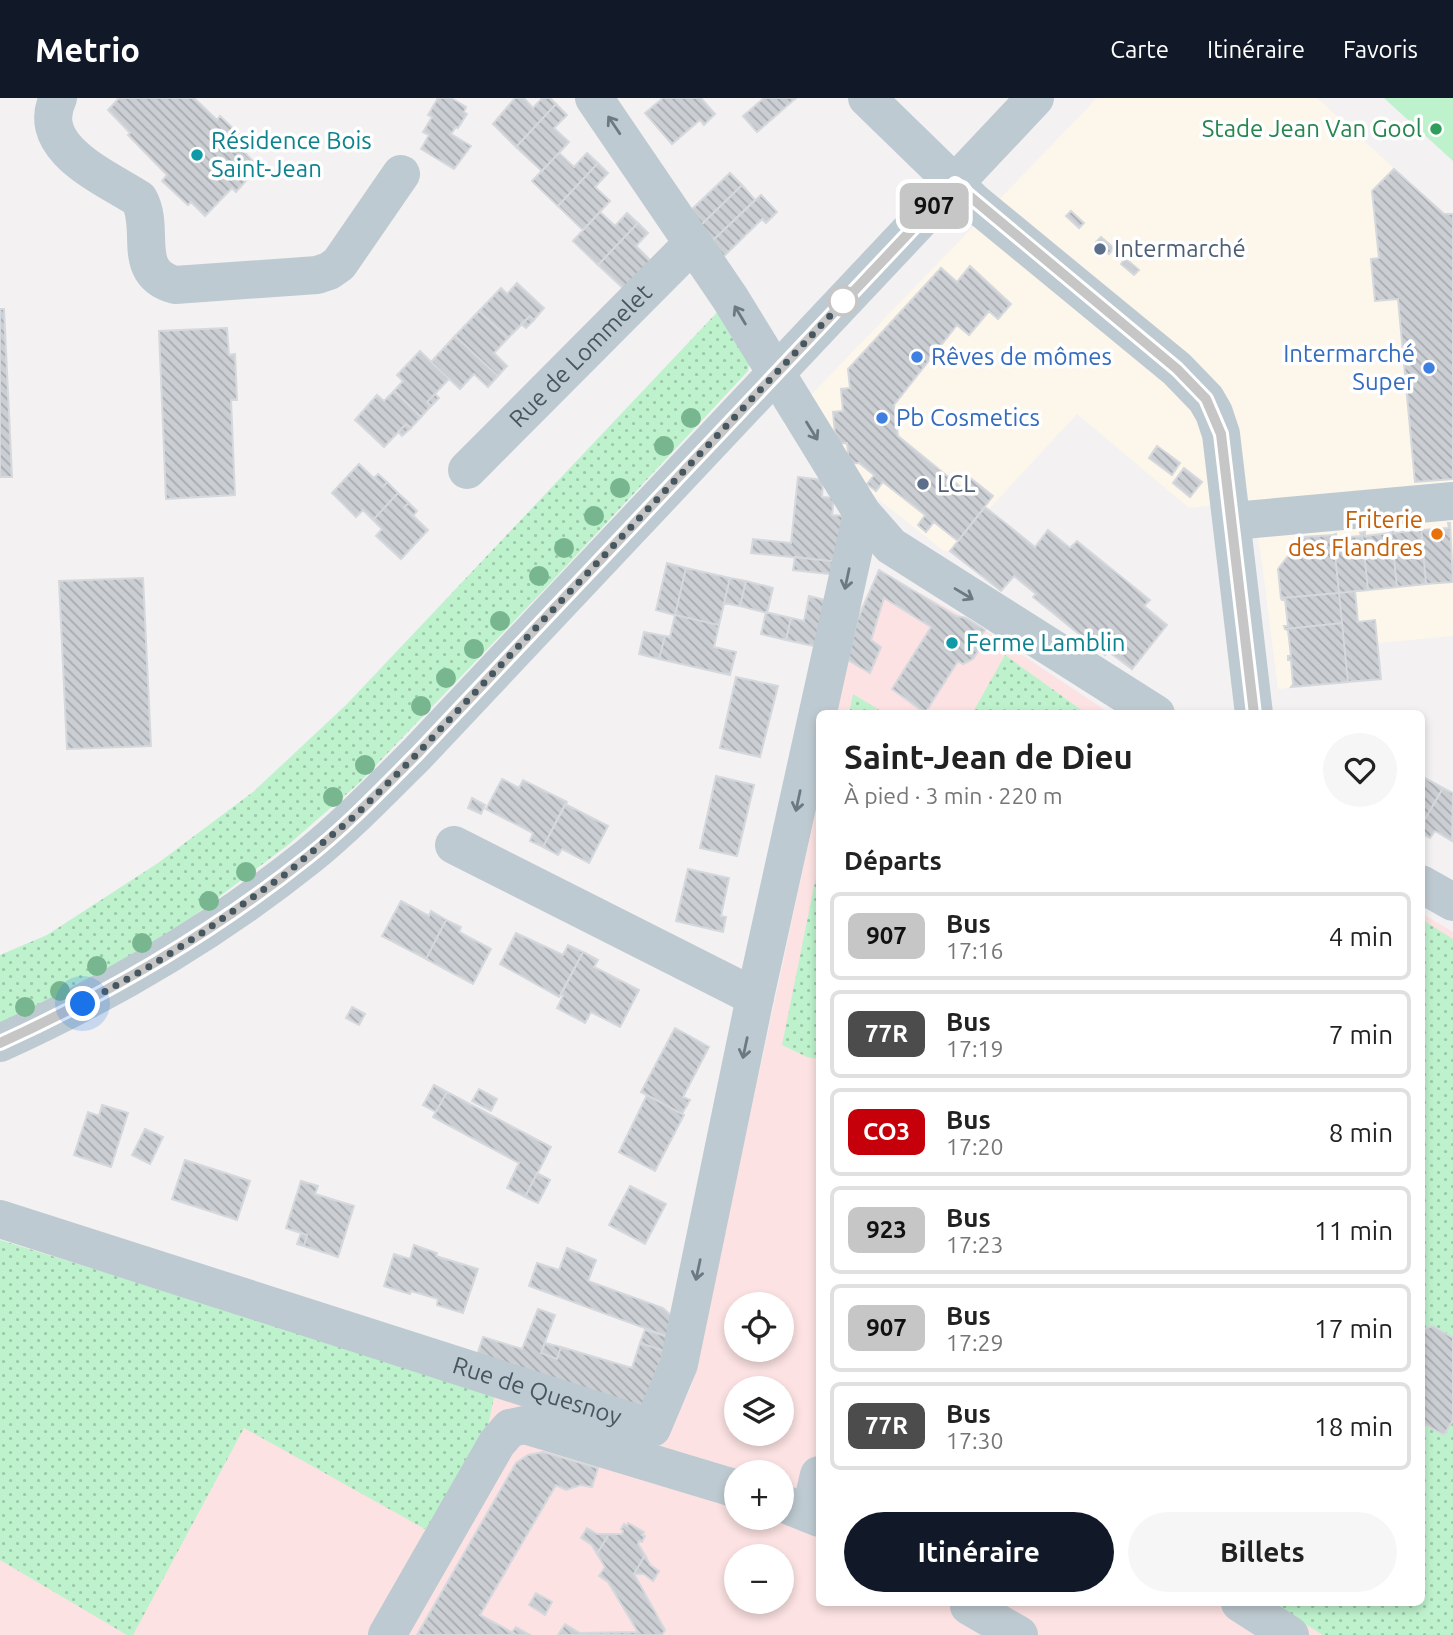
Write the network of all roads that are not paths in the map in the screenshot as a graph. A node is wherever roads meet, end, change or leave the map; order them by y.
1 (58, 98) edge
2 (594, 98) edge
3 (867, 98) edge
4 (1035, 98) edge
5 (401, 174) dead end
6 (955, 184) junction
7 (693, 243) junction
8 (776, 373) junction
9 (467, 470) dead end
10 (1453, 501) edge
11 (862, 513) junction
12 (1233, 521) junction
13 (819, 710) edge
14 (1150, 710) edge
15 (1254, 710) edge
16 (816, 722) edge
17 (454, 845) dead end
18 (1425, 886) edge
19 (1453, 902) edge
20 (755, 998) junction
21 (0, 1043) edge
22 (0, 1219) edge
23 (816, 1482) edge
24 (724, 1485) edge
25 (804, 1511) edge
26 (971, 1606) edge
27 (1245, 1606) edge
28 (387, 1635) edge
29 (1019, 1635) edge
30 (1290, 1635) edge

1 - 5 street
7 -> 2 street
3 - 6 street
4 - 6 street
6 - 8 street
6 - 12 street
8 -> 7 street
7 - 9 street, Rue de Lommelet
8 -> 11 street
8 - 21 street
10 - 12 street
11 -> 13 street, Rue de Quesnoy
11 -> 14 street
12 - 15 street
16 -> 20 street, Rue de Quesnoy
17 - 20 street
18 - 19 street
20 -> 22 street, Rue de Quesnoy
23 - 25 street
24 - 28 street
26 - 29 street
27 - 30 street

